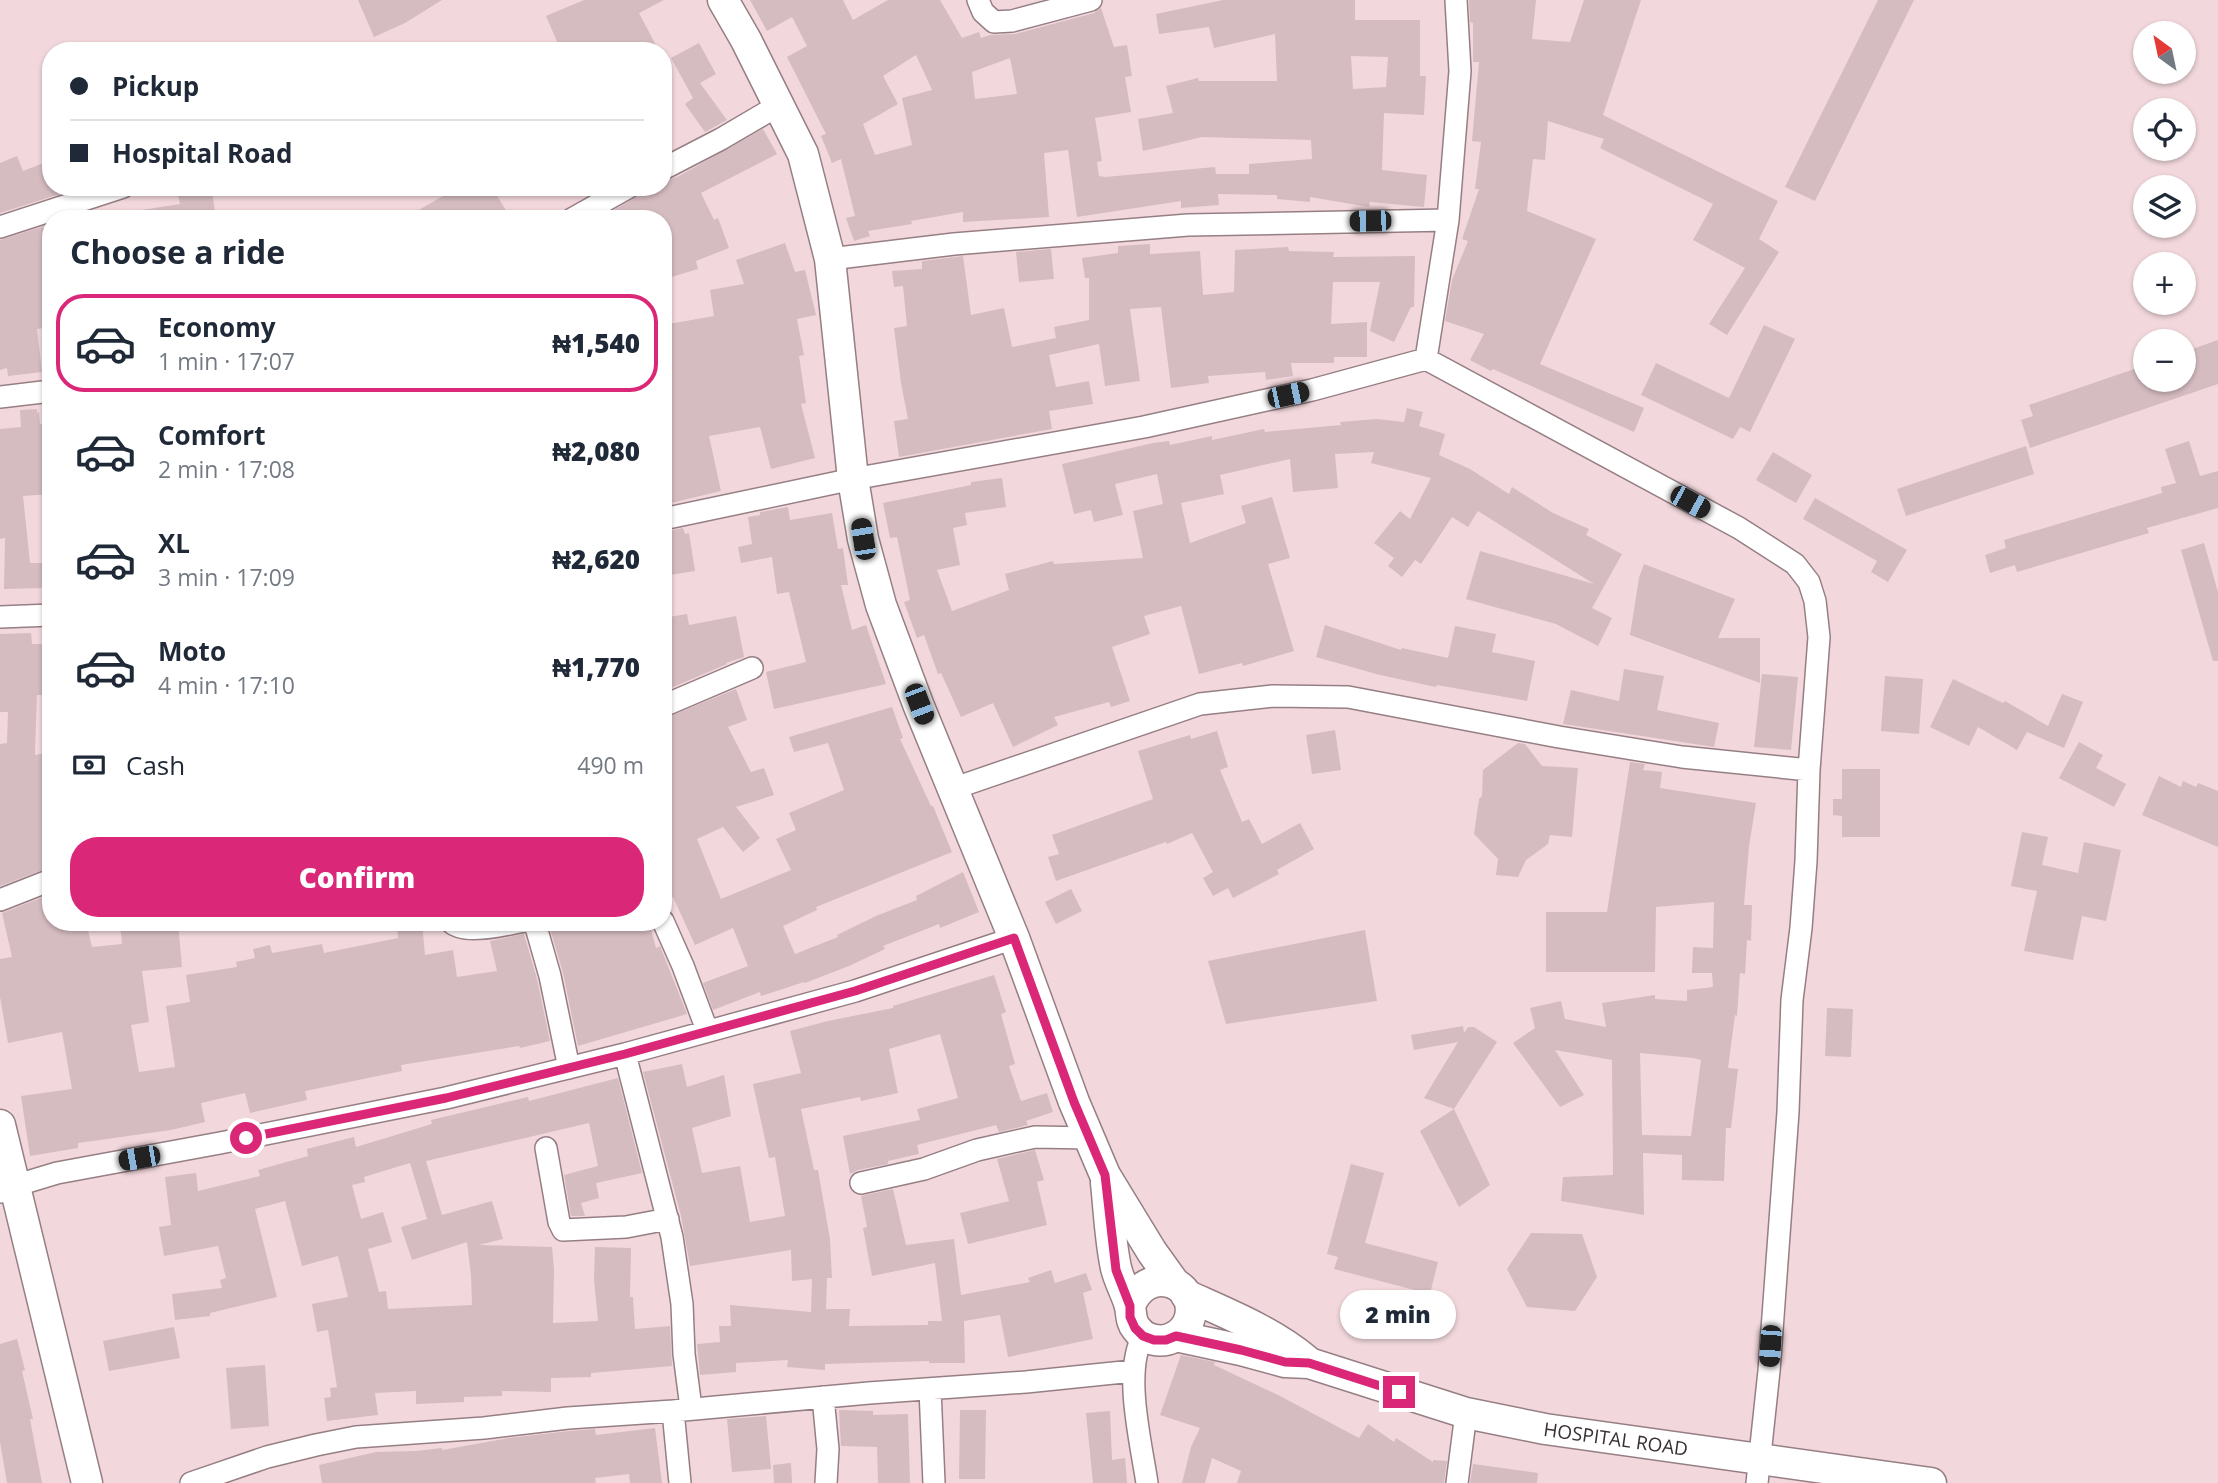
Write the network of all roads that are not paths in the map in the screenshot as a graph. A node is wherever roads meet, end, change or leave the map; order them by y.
1 (723, 0) edge
2 (978, 0) edge
3 (1091, 0) edge
4 (1456, 0) edge
5 (779, 105) junction
6 (672, 164) edge
7 (95, 196) edge
8 (613, 196) edge
9 (52, 210) edge
10 (588, 210) edge
11 (42, 213) edge
12 (1448, 220) junction
13 (0, 227) edge
14 (830, 259) junction
15 (1426, 359) junction
16 (42, 392) edge
17 (0, 397) edge
18 (853, 479) junction
19 (672, 517) edge
20 (42, 615) edge
21 (0, 617) edge
22 (752, 668) dead end
23 (672, 702) edge
24 (1809, 770) junction
25 (952, 789) junction
26 (42, 884) edge
27 (0, 900) edge
28 (537, 931) edge
29 (667, 931) edge
30 (1014, 938) junction
31 (707, 1030) junction
32 (625, 1054) junction
33 (569, 1068) junction
34 (0, 1125) edge
35 (1090, 1138) junction
36 (546, 1148) dead end
37 (1105, 1175) junction
38 (861, 1183) dead end
39 (7, 1189) edge
40 (668, 1219) junction
41 (1181, 1289) junction
42 (1130, 1306) junction
43 (1143, 1336) junction
44 (1176, 1336) junction
45 (1309, 1363) junction
46 (1133, 1371) junction
47 (929, 1389) junction
48 (823, 1397) junction
49 (682, 1409) junction
50 (1466, 1413) junction
51 (1758, 1471) edge
52 (87, 1483) edge
53 (191, 1483) edge
54 (680, 1483) edge
55 (826, 1483) edge
56 (934, 1483) edge
57 (1147, 1483) edge
58 (1457, 1483) edge
59 (1931, 1483) edge

1 - 5 street
2 - 3 street
4 - 12 street
5 - 6 street
5 - 14 street
7 - 9 street
8 - 10 street
11 - 13 street
12 - 14 street
12 - 15 street
14 - 18 street
15 - 18 street
15 - 24 street
16 - 17 street
18 - 19 street
18 - 25 street
20 - 21 street
22 - 23 street
24 - 25 street
24 - 51 street
25 - 30 street
26 - 27 street
28 - 33 street
29 - 31 street
30 - 31 street
30 - 35 street
31 - 32 street
32 - 33 street
32 - 40 street
33 - 39 street
34 - 39 street
35 - 37 street
35 - 38 street
36 - 40 street
37 - 41 street
37 - 42 street
39 - 52 street
40 - 49 street
41 - 42 street
41 - 44 street
41 - 45 street
42 - 43 street
43 - 44 street
43 - 46 street
44 - 45 street
45 - 50 street, HOSPITAL ROAD
46 - 47 street
46 - 57 street
47 - 48 street
47 - 56 street
48 - 49 street
48 - 55 street
49 - 53 street
49 - 54 street
50 - 51 street, HOSPITAL ROAD
50 - 58 street
51 - 59 street, HOSPITAL ROAD

